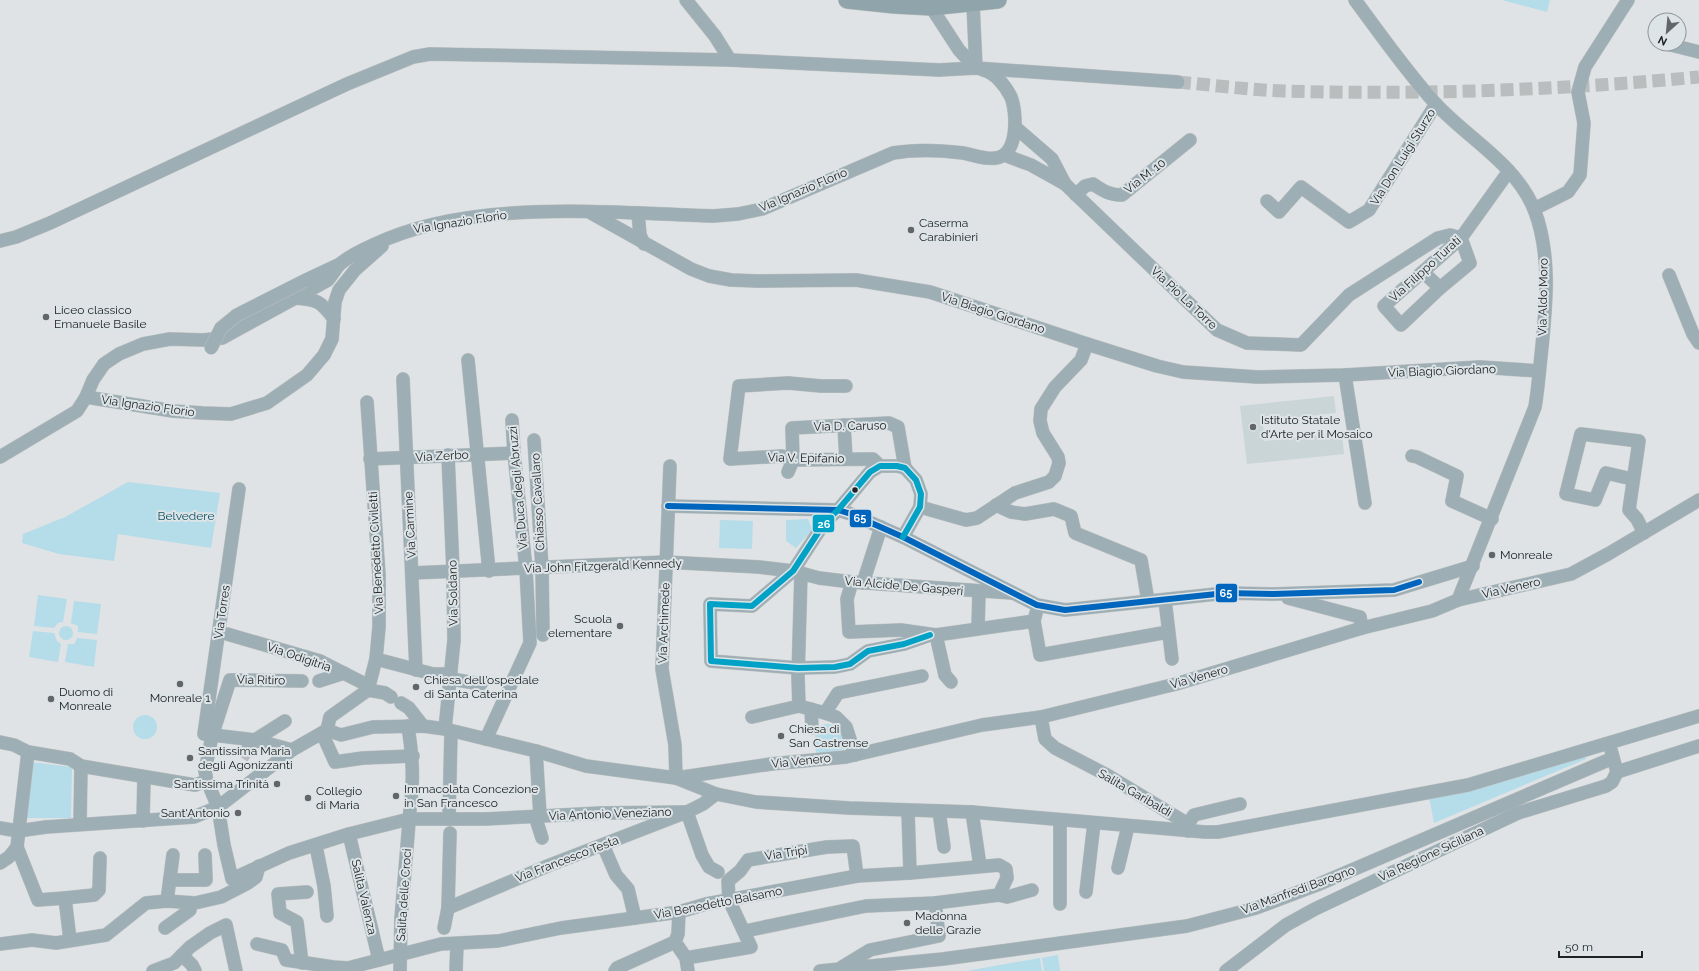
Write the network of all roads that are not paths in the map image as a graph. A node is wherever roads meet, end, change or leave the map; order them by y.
1 (686, 0) edge
2 (847, 0) edge
3 (998, 0) edge
4 (1355, 0) edge
5 (1628, 0) edge
6 (973, 4) junction
7 (931, 7) junction
8 (1687, 49) edge
9 (1699, 52) edge
10 (730, 60) junction
11 (976, 68) junction
12 (1178, 82) tunnel mouth
13 (1436, 104) junction
14 (1015, 127) junction
15 (1190, 140) dead end
16 (1004, 155) junction
17 (1509, 171) junction
18 (1065, 184) junction
19 (1076, 195) junction
20 (1267, 201) dead end
21 (1534, 209) junction
22 (589, 212) junction
23 (638, 213) junction
24 (394, 235) junction
25 (1461, 238) junction
26 (0, 241) edge
27 (644, 244) junction
28 (340, 264) junction
29 (1423, 272) junction
30 (1669, 275) dead end
31 (1440, 288) junction
32 (294, 298) junction
33 (334, 319) junction
34 (1699, 343) edge
35 (1087, 344) junction
36 (211, 348) dead end
37 (468, 360) dead end
38 (1539, 371) junction
39 (1345, 375) junction
40 (403, 379) dead end
41 (846, 386) dead end
42 (86, 398) junction
43 (367, 402) dead end
44 (512, 420) dead end
45 (844, 425) junction
46 (534, 440) dead end
47 (514, 453) junction
48 (477, 454) junction
49 (448, 455) junction
50 (1412, 456) dead end
51 (0, 457) edge
52 (407, 458) junction
53 (370, 459) junction
54 (846, 459) junction
55 (670, 466) dead end
56 (790, 466) junction
57 (880, 466) junction
58 (905, 468) junction
59 (1632, 479) dead end
60 (239, 489) dead end
61 (1698, 502) edge
62 (1365, 503) dead end
63 (996, 505) junction
64 (668, 506) junction
65 (920, 507) junction
66 (838, 510) junction
67 (1492, 519) junction
68 (881, 527) junction
69 (1644, 533) junction
70 (903, 537) junction
71 (665, 562) junction
72 (1473, 566) junction
73 (542, 568) junction
74 (526, 569) junction
75 (454, 571) junction
76 (489, 571) junction
77 (797, 572) junction
78 (412, 573) junction
79 (858, 583) junction
80 (979, 592) junction
81 (1016, 593) junction
82 (1274, 594) junction
83 (1165, 600) junction
84 (1458, 600) junction
85 (1148, 602) junction
86 (1037, 605) junction
87 (1034, 621) junction
88 (978, 628) junction
89 (1362, 628) junction
90 (1168, 632) junction
91 (227, 634) dead end
92 (543, 635) dead end
93 (933, 635) junction
94 (376, 659) junction
95 (1172, 659) dead end
96 (798, 668) junction
97 (416, 670) junction
98 (344, 673) junction
99 (451, 676) junction
100 (922, 676) dead end
101 (302, 681) dead end
102 (319, 681) dead end
103 (951, 682) dead end
104 (481, 684) dead end
105 (369, 688) junction
106 (805, 708) junction
107 (825, 712) junction
108 (1041, 716) junction
109 (1699, 716) edge
110 (752, 717) dead end
111 (285, 721) dead end
112 (408, 726) junction
113 (422, 726) junction
114 (812, 728) dead end
115 (448, 730) junction
116 (324, 732) junction
117 (208, 735) junction
118 (486, 739) junction
119 (0, 742) edge
120 (1609, 742) junction
121 (252, 745) junction
122 (1699, 746) edge
123 (292, 750) junction
124 (536, 751) junction
125 (28, 752) junction
126 (855, 755) junction
127 (413, 756) junction
128 (1613, 758) junction
129 (81, 766) junction
130 (714, 772) junction
131 (1617, 772) junction
132 (144, 777) junction
133 (676, 778) junction
134 (207, 781) junction
135 (716, 794) junction
136 (1240, 804) dead end
137 (218, 807) junction
138 (410, 810) junction
139 (908, 811) junction
140 (939, 811) junction
141 (687, 812) junction
142 (972, 812) junction
143 (538, 816) junction
144 (449, 819) junction
145 (1060, 820) junction
146 (143, 821) junction
147 (1094, 823) junction
148 (80, 824) junction
149 (1128, 826) junction
150 (0, 828) edge
151 (1188, 828) junction
152 (18, 831) junction
153 (450, 833) dead end
154 (349, 834) junction
155 (542, 838) dead end
156 (603, 845) junction
157 (316, 846) junction
158 (17, 847) junction
159 (944, 847) dead end
160 (173, 855) dead end
161 (205, 856) dead end
162 (100, 858) dead end
163 (0, 863) edge
164 (259, 866) junction
165 (980, 866) junction
166 (1118, 868) dead end
167 (718, 872) dead end
168 (910, 873) junction
169 (857, 876) junction
170 (170, 880) junction
171 (1032, 890) dead end
172 (307, 892) dead end
173 (1086, 892) dead end
174 (999, 895) junction
175 (65, 898) junction
176 (729, 900) junction
177 (167, 901) junction
178 (190, 903) junction
179 (935, 903) junction
180 (1060, 904) dead end
181 (448, 908) junction
182 (679, 912) junction
183 (327, 916) dead end
184 (635, 918) junction
185 (165, 928) dead end
186 (444, 928) dead end
187 (745, 931) junction
188 (70, 940) junction
189 (0, 944) edge
190 (257, 944) dead end
191 (457, 944) junction
192 (676, 945) junction
193 (182, 955) junction
194 (400, 956) junction
195 (686, 958) junction
196 (379, 960) junction
197 (302, 963) junction
198 (840, 968) junction
199 (349, 969) edge
200 (153, 971) edge
201 (195, 971) edge
202 (236, 971) edge
203 (400, 971) edge
204 (456, 971) edge
205 (615, 971) edge
206 (688, 971) edge
207 (820, 971) edge
208 (1226, 971) edge

1 - 10 street
2 - 7 main road
3 - 6 main road
4 - 13 street, Via Aldo Moro
5 - 21 street
6 - 7 main road
6 - 11 street
7 - 11 street
8 - 9 street
10 - 11 street
10 - 26 street
11 - 12 street
11 - 14 street
13 - 17 street, Via Aldo Moro
13 - 20 street, Via Don Luigi Sturzo
14 - 16 street
14 - 18 street
15 - 19 street, Via M. 10
16 - 18 street
16 - 23 street, Via Ignazio Florio
17 - 21 street, Via Aldo Moro
17 - 25 street, Via Filippo Turati
18 - 19 street, Via Pio La Torre
19 - 25 street, Via Pio La Torre
21 - 38 street, Via Aldo Moro
22 - 23 street, Via Ignazio Florio
22 - 24 street, Via Ignazio Florio
22 - 27 street, Via Biagio Giordano
23 - 27 street
24 - 28 street, Via Ignazio Florio
24 - 33 street, Via Ignazio Florio
25 - 29 street, Via Filippo Turati
25 - 31 street
27 - 35 street, Via Biagio Giordano
28 - 32 street, Via Ignazio Florio
28 - 36 street, bridge
29 - 31 street
29 - 31 street, Via Filippo Turati
30 - 34 street
32 - 33 street
32 - 42 street, Via Ignazio Florio
33 - 42 street, Via Ignazio Florio
35 - 39 street, Via Biagio Giordano
35 - 63 street
37 - 48 street
38 - 39 street, Via Biagio Giordano
38 - 67 street, Via Aldo Moro
39 - 62 street
40 - 52 street, Via Carmine
41 - 56 street, Via V. Epifanio
42 - 51 street
43 - 53 street, Via Benedetto Civiletti
44 - 47 street, Via Duca degli Abruzzi
45 - 54 street
45 - 56 street, Via D. Caruso
45 - 58 street, Via D. Caruso
46 - 73 street, Chiasso Cavallaro
47 - 48 street, Via Zerbo
47 - 74 street, Via Duca degli Abruzzi
48 - 49 street, Via Zerbo
48 - 76 street
49 - 52 street, Via Zerbo
49 - 75 street, Via Soldano
50 - 67 street
52 - 53 street, Via Zerbo
52 - 78 street, Via Carmine
53 - 94 street, Via Benedetto Civiletti
54 - 56 street, Via V. Epifanio
54 - 57 street, Via V. Epifanio
55 - 64 street, Via Archimede
57 - 58 street, Via V. Epifanio
57 - 66 street
58 - 65 street
59 - 69 street
60 - 117 street, Via Torres
61 - 69 street, Via Venero
63 - 65 street
63 - 85 street
64 - 66 street
64 - 71 street, Via Archimede
65 - 70 street
66 - 68 street
66 - 77 street
67 - 72 street, Via Aldo Moro
68 - 70 street
68 - 79 street
69 - 84 street, Via Venero
70 - 81 street
71 - 73 street, Via John Fitzgerald Kennedy
71 - 77 street, Via John Fitzgerald Kennedy
71 - 133 street, Via Archimede
72 - 82 street
72 - 84 street, Via Aldo Moro
73 - 74 street, Via John Fitzgerald Kennedy
73 - 92 street, Chiasso Cavallaro
74 - 76 street, Via John Fitzgerald Kennedy
74 - 118 street, Via Duca degli Abruzzi
75 - 76 street, Via John Fitzgerald Kennedy
75 - 78 street, Via John Fitzgerald Kennedy
75 - 99 street, Via Soldano
77 - 79 street, Via Alcide De Gasperi
77 - 96 street
77 - 96 street
78 - 97 street, Via Carmine
79 - 80 street, Via Alcide De Gasperi
79 - 93 street
80 - 81 street, Via Alcide De Gasperi
80 - 88 street
81 - 86 street
82 - 83 street
82 - 89 street
83 - 85 street
83 - 90 street
84 - 89 street, Via Venero
85 - 86 street
86 - 87 street
87 - 88 street
87 - 90 street
88 - 93 street
89 - 108 street, Via Venero
90 - 95 street
91 - 98 street, Via Odigitria
93 - 96 street
93 - 103 street
94 - 97 street
94 - 105 street, Via Benedetto Civiletti
96 - 106 street
97 - 99 street
98 - 102 street
98 - 105 street, Via Odigitria
99 - 104 street
99 - 115 street, Via Soldano
100 - 107 street
101 - 117 street, Via Ritiro
105 - 113 street, Via Odigitria
105 - 116 street
106 - 107 street
106 - 110 street
106 - 114 street
107 - 126 street
108 - 126 street, Via Venero
108 - 151 street, Salita Garibaldi
109 - 120 street
111 - 121 street
112 - 113 street
112 - 116 street
112 - 127 street, Salita delle Croci
113 - 115 street
115 - 118 street
115 - 144 street, Via Soldano
116 - 123 street
116 - 127 street
117 - 121 street
117 - 134 street
118 - 124 street
119 - 125 street
120 - 128 street
120 - 151 street
121 - 123 street
122 - 131 street
123 - 137 street
124 - 133 street
124 - 143 street
125 - 129 street
125 - 152 street
126 - 130 street, Via Venero
127 - 138 street, Salita delle Croci
128 - 131 street
128 - 198 street, Via Manfredi Barogno
129 - 132 street
129 - 148 street
130 - 133 street, Via Venero
130 - 135 street
131 - 208 street, Via Regione Siciliana
132 - 134 street
132 - 146 street
133 - 135 street
134 - 137 street
135 - 139 street
135 - 141 street, Via Francesco Testa
136 - 151 street
137 - 146 street
137 - 164 street, Via Antonio Veneziano
138 - 144 street, Via Antonio Veneziano
138 - 154 street, Via Antonio Veneziano
138 - 194 street, Salita delle Croci
139 - 140 street
139 - 168 street
140 - 142 street
140 - 159 street
141 - 143 street, Via Antonio Veneziano
141 - 156 street, Via Francesco Testa
141 - 167 street
142 - 145 street
142 - 165 street
143 - 144 street, Via Antonio Veneziano
143 - 155 street
145 - 147 street
145 - 180 street
146 - 148 street
147 - 149 street
147 - 173 street
148 - 152 street
149 - 151 street
149 - 166 street
150 - 152 street
152 - 158 street
153 - 181 street
154 - 157 street, Via Antonio Veneziano
154 - 196 street, Salita Valenza
156 - 181 street, Via Francesco Testa
156 - 184 street
157 - 164 street, Via Antonio Veneziano
157 - 183 street
158 - 163 street
158 - 175 street
160 - 170 street
161 - 170 street
162 - 175 street
164 - 178 street
165 - 168 street, Via Benedetto Balsamo
165 - 174 street, Via Benedetto Balsamo
168 - 169 street, Via Benedetto Balsamo
169 - 176 street, Via Benedetto Balsamo
169 - 176 street, Via Tripi
170 - 177 street
171 - 174 street
172 - 197 street
174 - 179 street
175 - 188 street
176 - 182 street, Via Benedetto Balsamo
176 - 187 street
177 - 178 street
177 - 188 street
178 - 185 street
179 - 187 street
179 - 198 street
181 - 186 street
182 - 184 street, Via Benedetto Balsamo
182 - 192 street
184 - 191 street, Via Benedetto Balsamo
187 - 195 street
188 - 189 street
190 - 197 street
191 - 194 street, Via Benedetto Balsamo
191 - 204 street
192 - 195 street
192 - 205 street
193 - 200 street
193 - 201 street
193 - 202 street
194 - 196 street, Via Benedetto Balsamo
194 - 203 street, Salita delle Croci
195 - 206 street
196 - 199 street, Via Benedetto Balsamo
197 - 199 street
198 - 207 street, Via Manfredi Barogno

